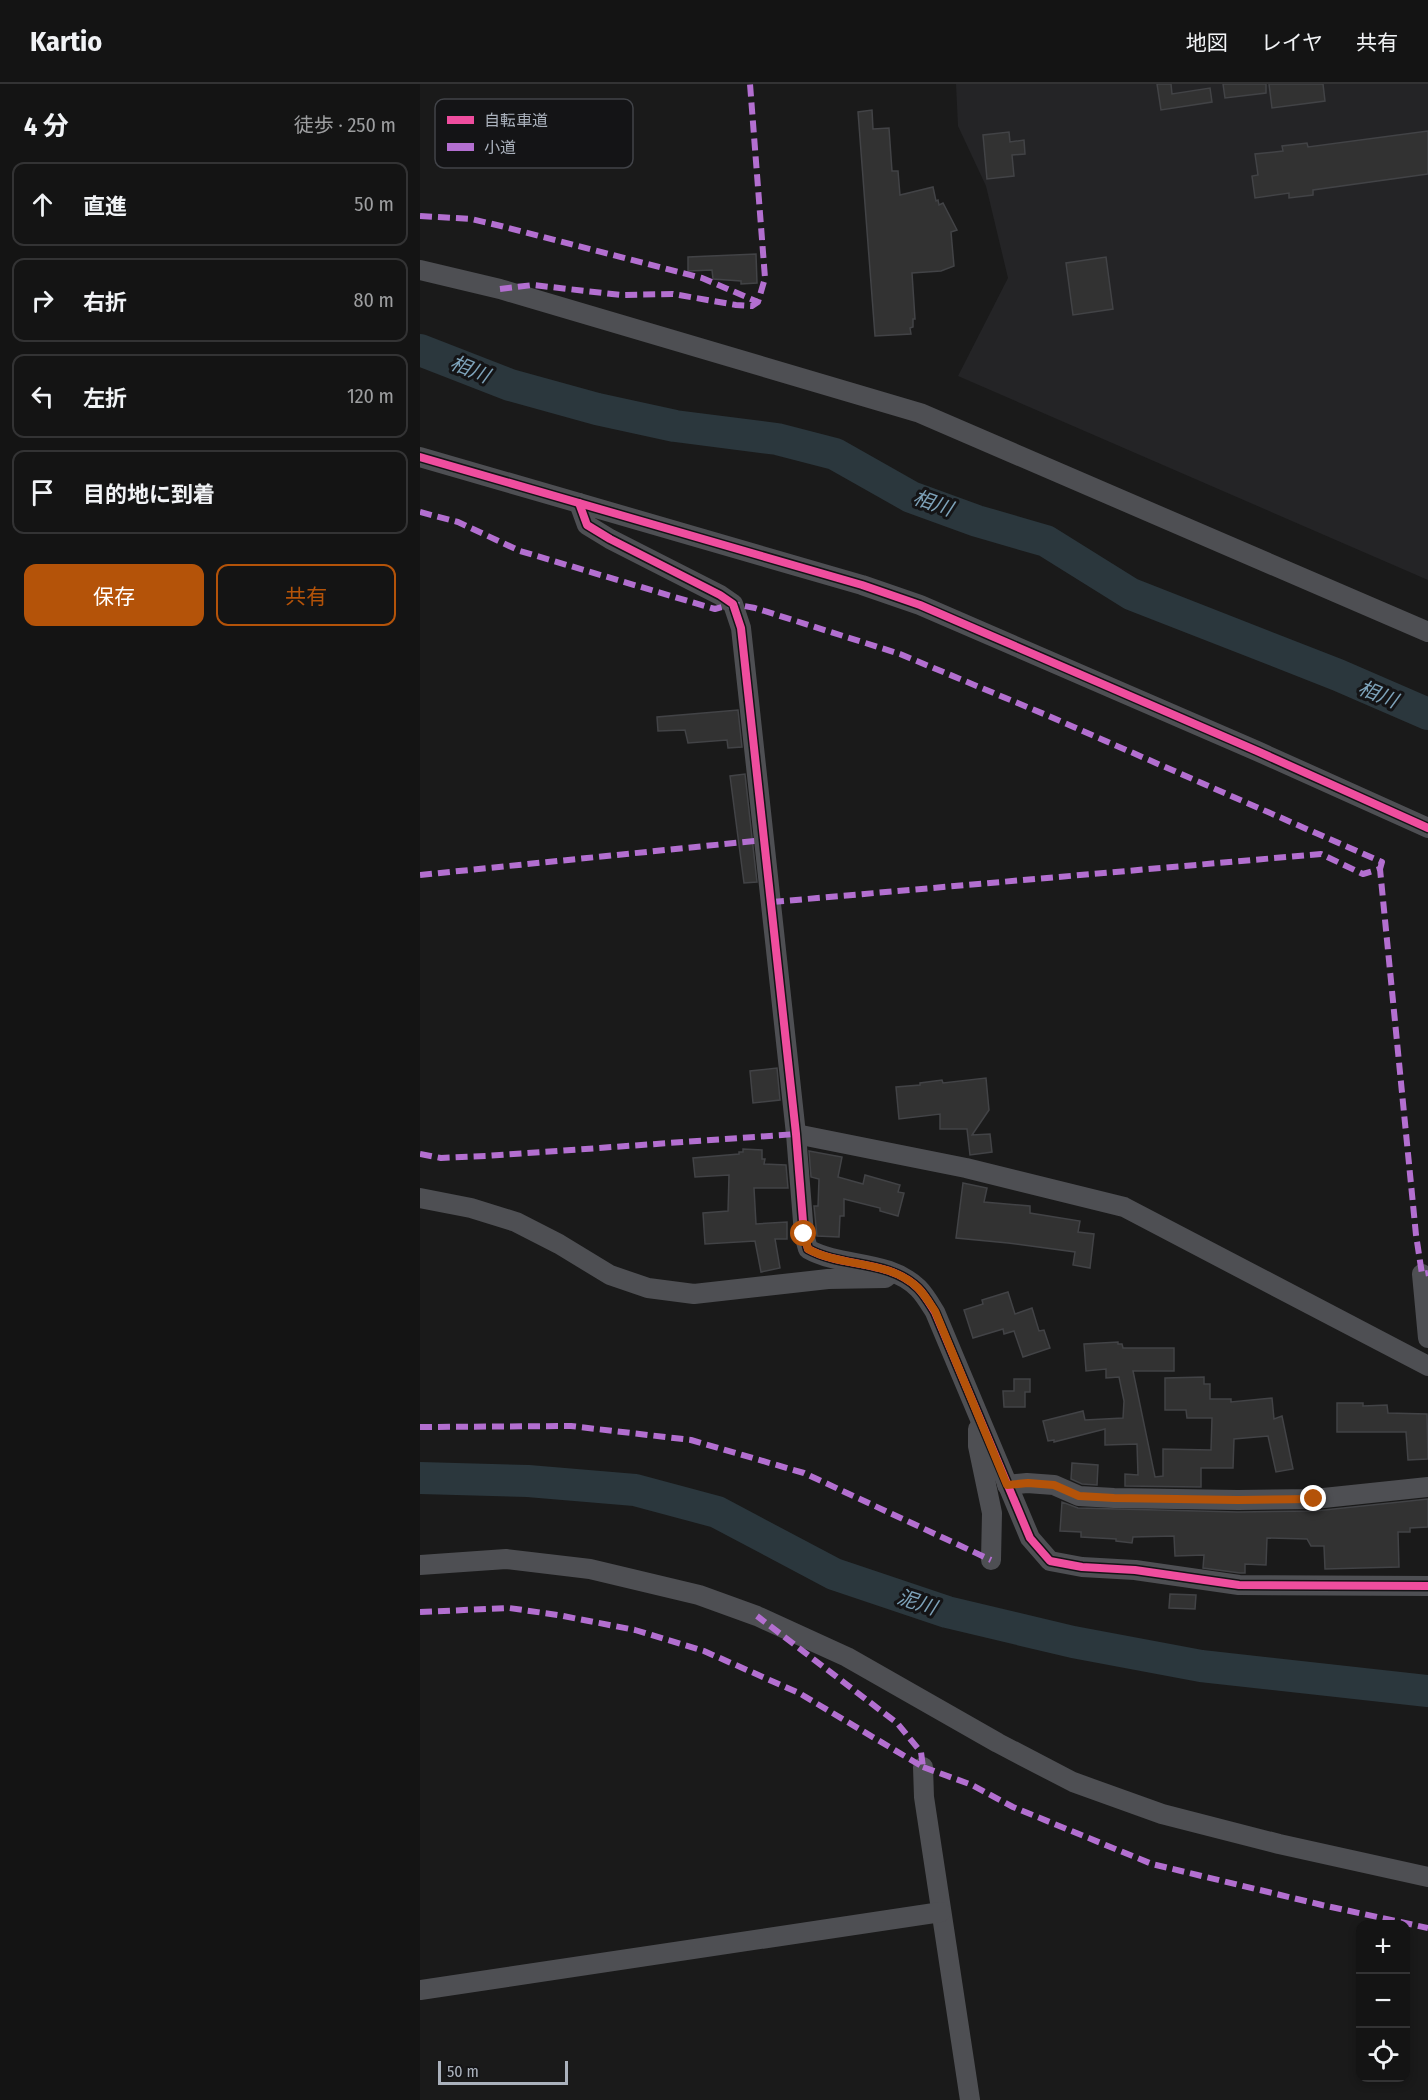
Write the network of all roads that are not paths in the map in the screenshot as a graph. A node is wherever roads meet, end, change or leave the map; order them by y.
1 (420, 270) edge
2 (420, 457) edge
3 (579, 503) junction
4 (1428, 632) edge
5 (1428, 828) edge
6 (796, 1134) junction
7 (420, 1198) edge
8 (893, 1271) junction
9 (1422, 1274) dead end
10 (1428, 1338) edge
11 (1428, 1365) edge
12 (978, 1414) junction
13 (1007, 1485) junction
14 (1428, 1487) edge
15 (992, 1560) dead end
16 (420, 1565) edge
17 (1428, 1586) edge
18 (923, 1767) dead end
19 (1428, 1877) edge
20 (941, 1912) junction
21 (420, 1990) edge
22 (970, 2100) edge

1 - 4 street
2 - 3 street
3 - 5 street
3 - 6 street
6 - 8 street
6 - 11 street
7 - 8 street
8 - 12 street
9 - 10 street
12 - 13 street
12 - 15 street
13 - 14 street
13 - 17 street
16 - 19 street
18 - 20 street
20 - 21 street
20 - 22 street

